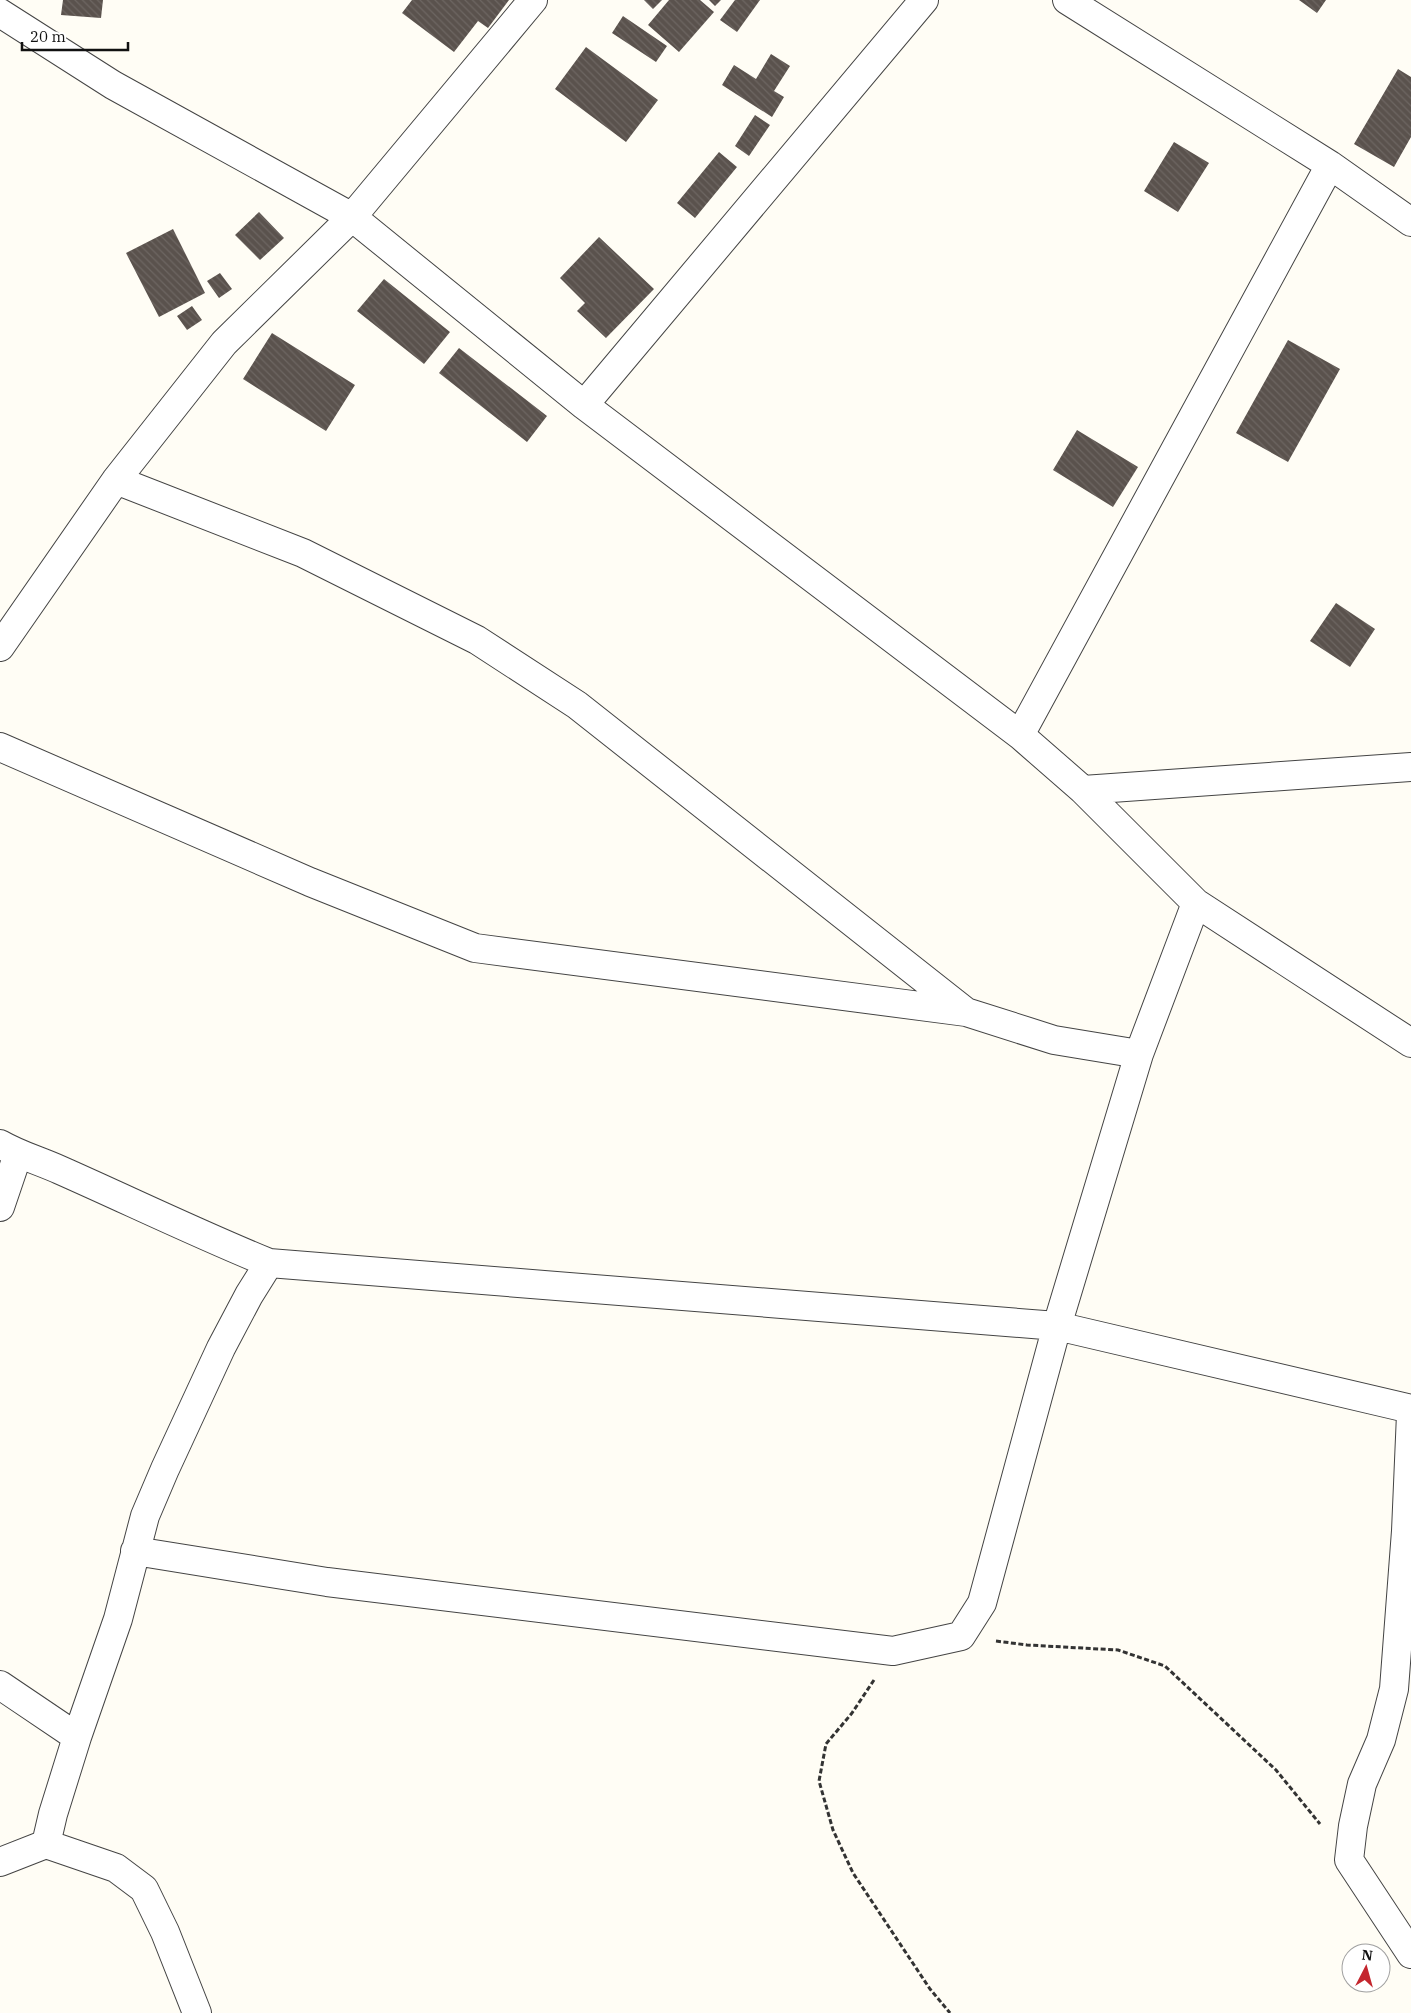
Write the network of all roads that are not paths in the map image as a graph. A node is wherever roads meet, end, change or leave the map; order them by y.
1 (533, 0) edge
2 (924, 0) edge
3 (1067, 0) edge
4 (0, 12) edge
5 (1330, 165) junction
6 (352, 217) junction
7 (1411, 222) edge
8 (584, 405) junction
9 (116, 480) junction
10 (0, 647) edge
11 (1020, 735) junction
12 (0, 747) edge
13 (1411, 768) edge
14 (1083, 790) junction
15 (1196, 903) junction
16 (966, 1012) junction
17 (1411, 1043) edge
18 (1139, 1054) junction
19 (9, 1149) edge
20 (0, 1207) edge
21 (269, 1263) junction
22 (1057, 1326) junction
23 (1411, 1409) edge
24 (1411, 1414) edge
25 (135, 1551) junction
26 (0, 1685) edge
27 (77, 1737) junction
28 (46, 1844) junction
29 (0, 1862) edge
30 (1411, 1954) edge
31 (197, 2013) edge

1 - 6 street
2 - 8 street
3 - 5 street
4 - 6 street
5 - 7 street
5 - 11 street
6 - 8 street
6 - 9 street
8 - 11 street
9 - 10 street
9 - 16 street
11 - 14 street
12 - 16 street
13 - 14 street
14 - 15 street
15 - 17 street
15 - 18 street
16 - 18 street
18 - 22 street
19 - 20 street
19 - 21 street
21 - 22 street
21 - 25 street
22 - 23 street
22 - 25 street
24 - 30 street
25 - 27 street
26 - 27 street
27 - 28 street
28 - 29 street
28 - 31 street

